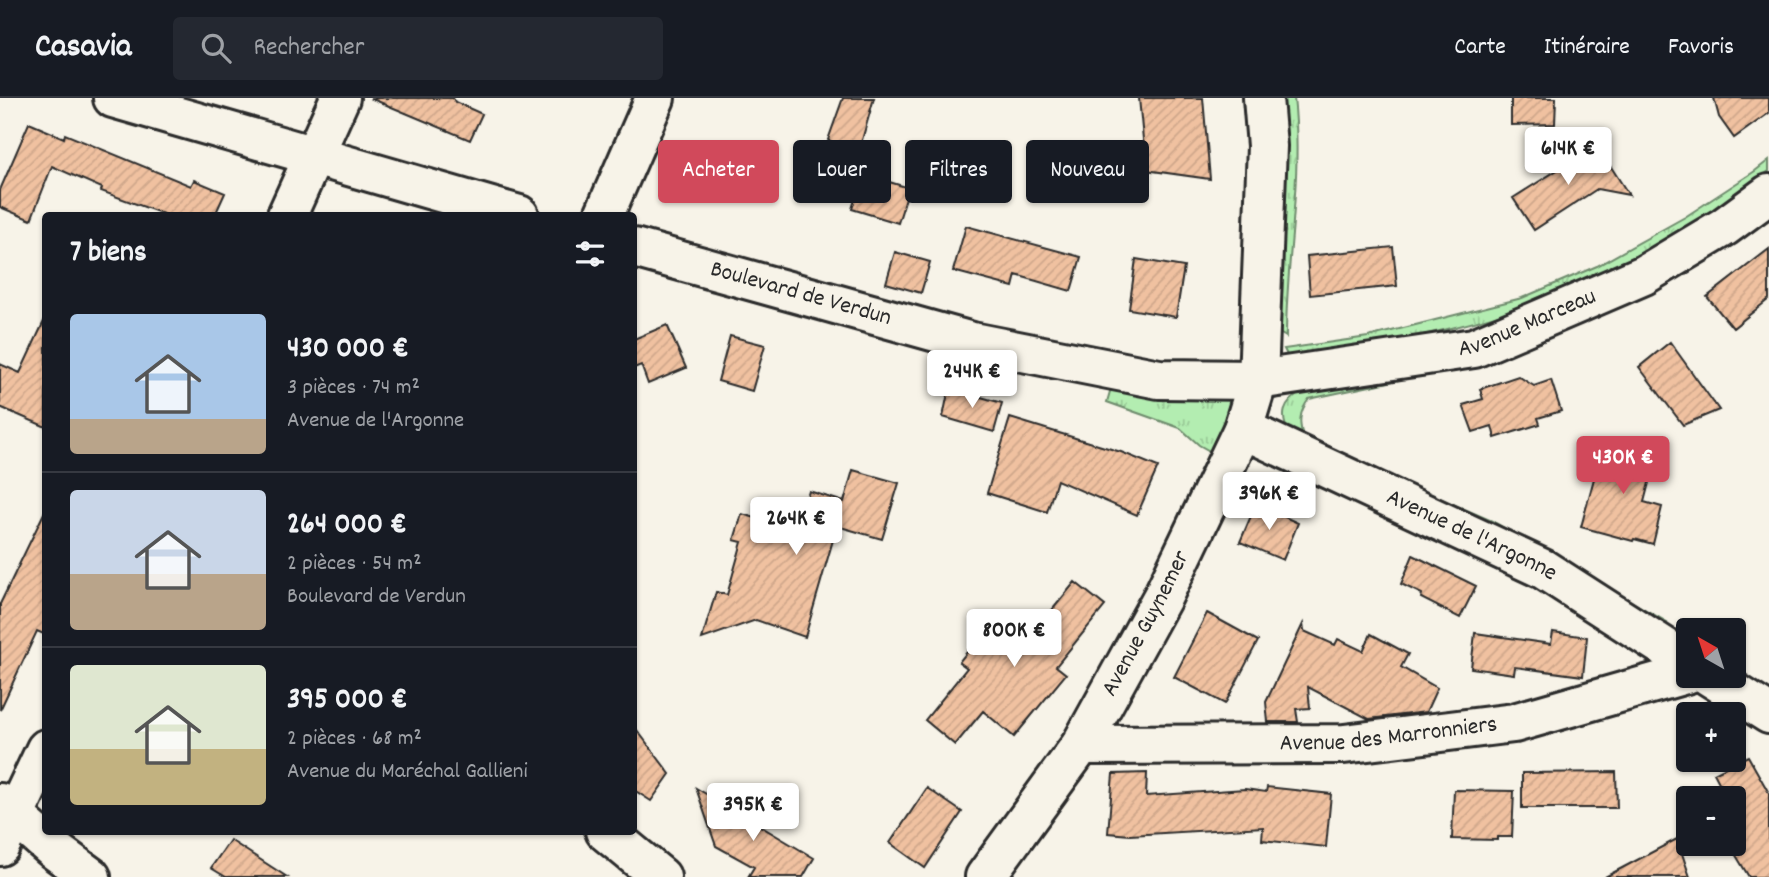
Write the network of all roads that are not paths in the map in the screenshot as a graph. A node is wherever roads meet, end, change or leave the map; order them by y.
1 (113, 98) edge
2 (340, 98) edge
3 (655, 98) edge
4 (1263, 98) edge
5 (314, 156) junction
6 (1769, 194) edge
7 (288, 212) edge
8 (509, 212) edge
9 (605, 212) edge
10 (637, 249) edge
11 (1258, 380) junction
12 (1243, 429) junction
13 (1676, 655) edge
14 (1676, 677) edge
15 (1728, 688) edge
16 (1769, 714) edge
17 (1081, 745) junction
18 (42, 756) edge
19 (5, 822) edge
20 (610, 835) edge
21 (91, 877) edge
22 (661, 877) edge
23 (985, 877) edge

1 - 5 street
2 - 5 street
3 - 9 street
4 - 11 street, Avenue Guynemer
5 - 7 street
5 - 8 street
6 - 11 street, Avenue Marceau
10 - 11 street, Boulevard de Verdun
11 - 12 street, Avenue Guynemer
12 - 13 street, Avenue de l'Argonne
12 - 17 street, Avenue Guynemer
14 - 17 street, Avenue des Marronniers
15 - 16 street
17 - 23 street, Avenue Guynemer
18 - 19 street
19 - 21 street
20 - 22 street

